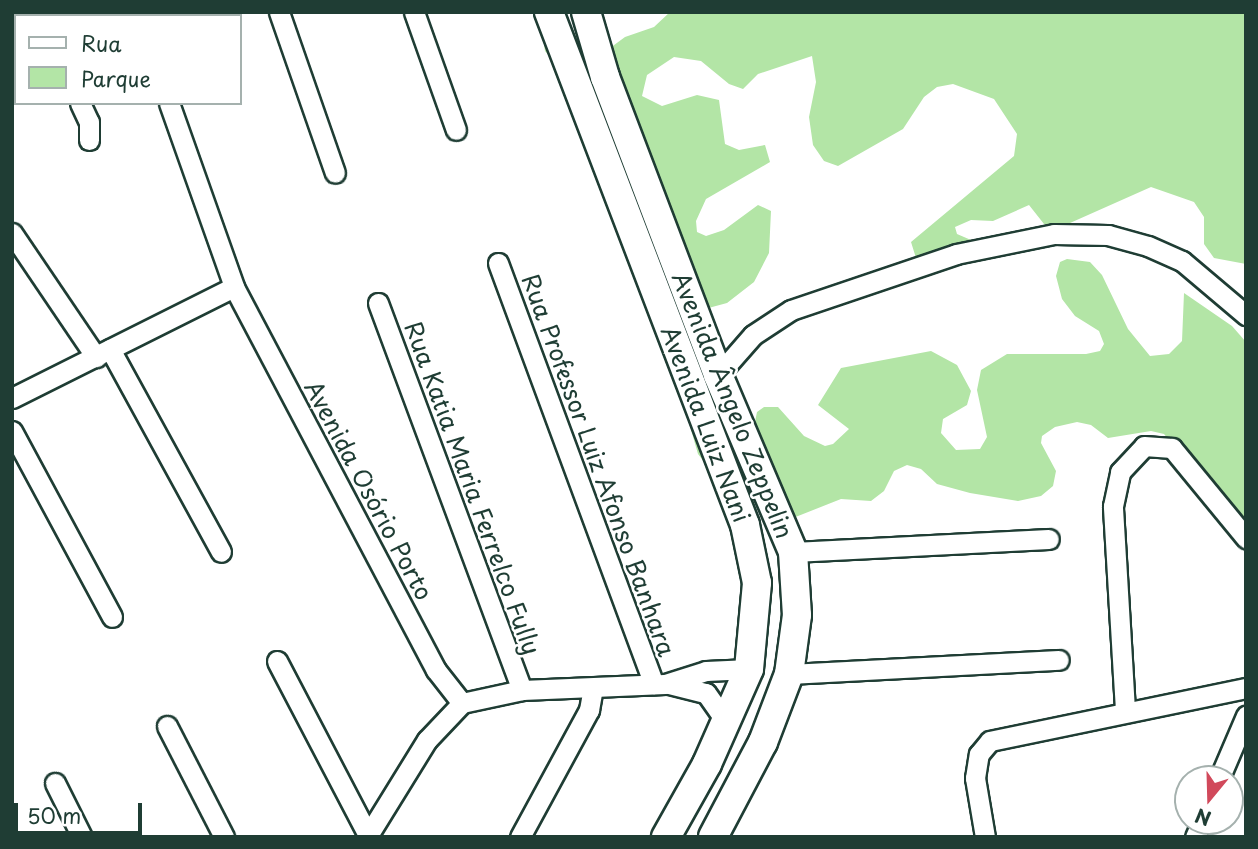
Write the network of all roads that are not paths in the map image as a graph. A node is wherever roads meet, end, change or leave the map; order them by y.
1 (279, 12) edge
2 (414, 12) edge
3 (549, 12) edge
4 (586, 12) edge
5 (81, 105) edge
6 (170, 105) edge
7 (456, 130) dead end
8 (89, 140) dead end
9 (335, 173) dead end
10 (12, 233) edge
11 (498, 263) dead end
12 (234, 288) junction
13 (378, 303) dead end
14 (1246, 314) edge
15 (103, 353) junction
16 (718, 375) junction
17 (12, 398) edge
18 (12, 431) edge
19 (1246, 538) edge
20 (1049, 539) dead end
21 (221, 552) dead end
22 (793, 552) junction
23 (112, 617) dead end
24 (1059, 660) dead end
25 (277, 661) dead end
26 (749, 669) junction
27 (789, 674) junction
28 (659, 684) junction
29 (593, 688) junction
30 (1246, 688) edge
31 (522, 690) junction
32 (462, 703) junction
33 (1125, 710) junction
34 (1246, 716) edge
35 (727, 723) junction
36 (167, 726) dead end
37 (1225, 765) edge
38 (55, 783) dead end
39 (368, 836) edge
40 (82, 837) edge
41 (224, 837) edge
42 (520, 837) edge
43 (666, 837) edge
44 (713, 837) edge
45 (985, 837) edge

1 - 9 street
2 - 7 street
3 - 26 street, Avenida Luiz Nani
4 - 16 street, Avenida Ângelo Zeppelin
5 - 8 street
6 - 12 street, Avenida Osório Porto
10 - 15 street
11 - 28 street, Rua Professor Luiz Afonso Banhara
12 - 15 street
12 - 32 street, Avenida Osório Porto
13 - 31 street, Rua Katia Maria Ferrelco Fully
14 - 16 street
15 - 17 street
15 - 21 street
16 - 22 street, Avenida Ângelo Zeppelin
18 - 23 street
19 - 33 street
20 - 22 street
22 - 27 street, Avenida Ângelo Zeppelin
24 - 27 street
25 - 39 street
26 - 28 street
26 - 35 street, Avenida Luiz Nani
27 - 44 street, Avenida Ângelo Zeppelin
28 - 29 street
28 - 35 street
29 - 31 street
29 - 42 street
30 - 33 street
31 - 32 street
32 - 39 street
33 - 45 street
34 - 37 street
35 - 43 street, Avenida Luiz Nani
36 - 41 street
38 - 40 street

